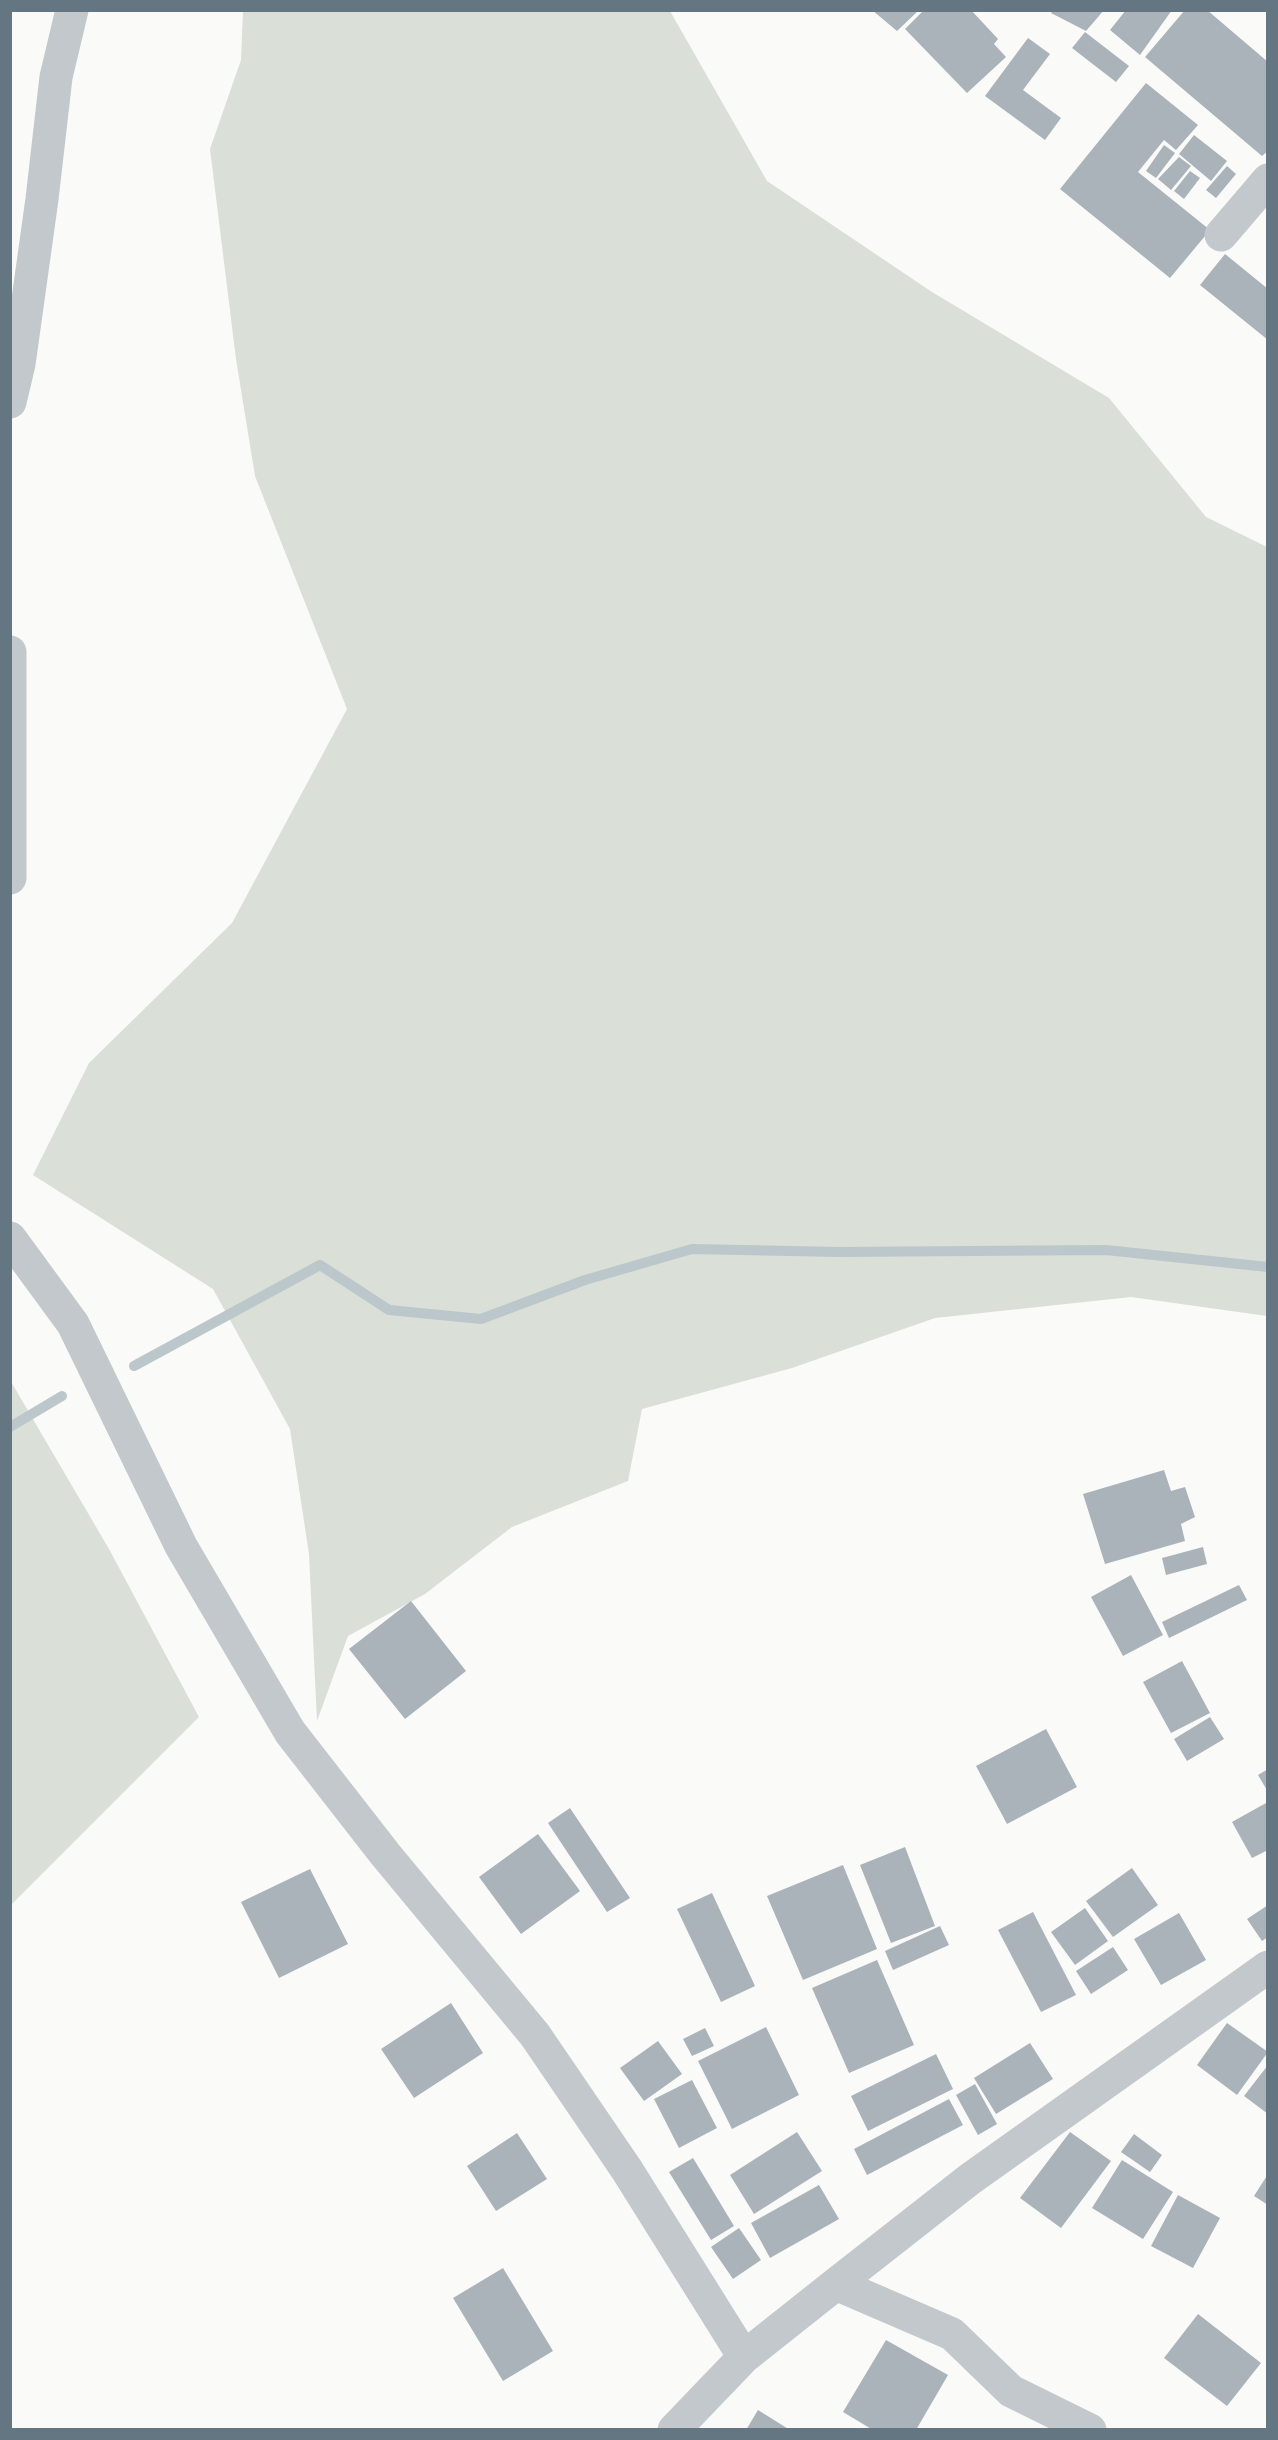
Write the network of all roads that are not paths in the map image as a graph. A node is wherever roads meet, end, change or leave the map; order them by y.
1 (72, 10) edge
2 (1268, 180) edge
3 (1221, 235) dead end
4 (15, 363) edge
5 (10, 402) edge
6 (10, 651) edge
7 (10, 878) edge
8 (10, 1238) edge
9 (1268, 1966) edge
10 (836, 2284) junction
11 (744, 2357) junction
12 (674, 2430) edge
13 (1090, 2430) edge

1 - 4 street
2 - 3 street
4 - 5 street
6 - 7 street
8 - 11 street
9 - 10 street
10 - 11 street
10 - 13 street
11 - 12 street

